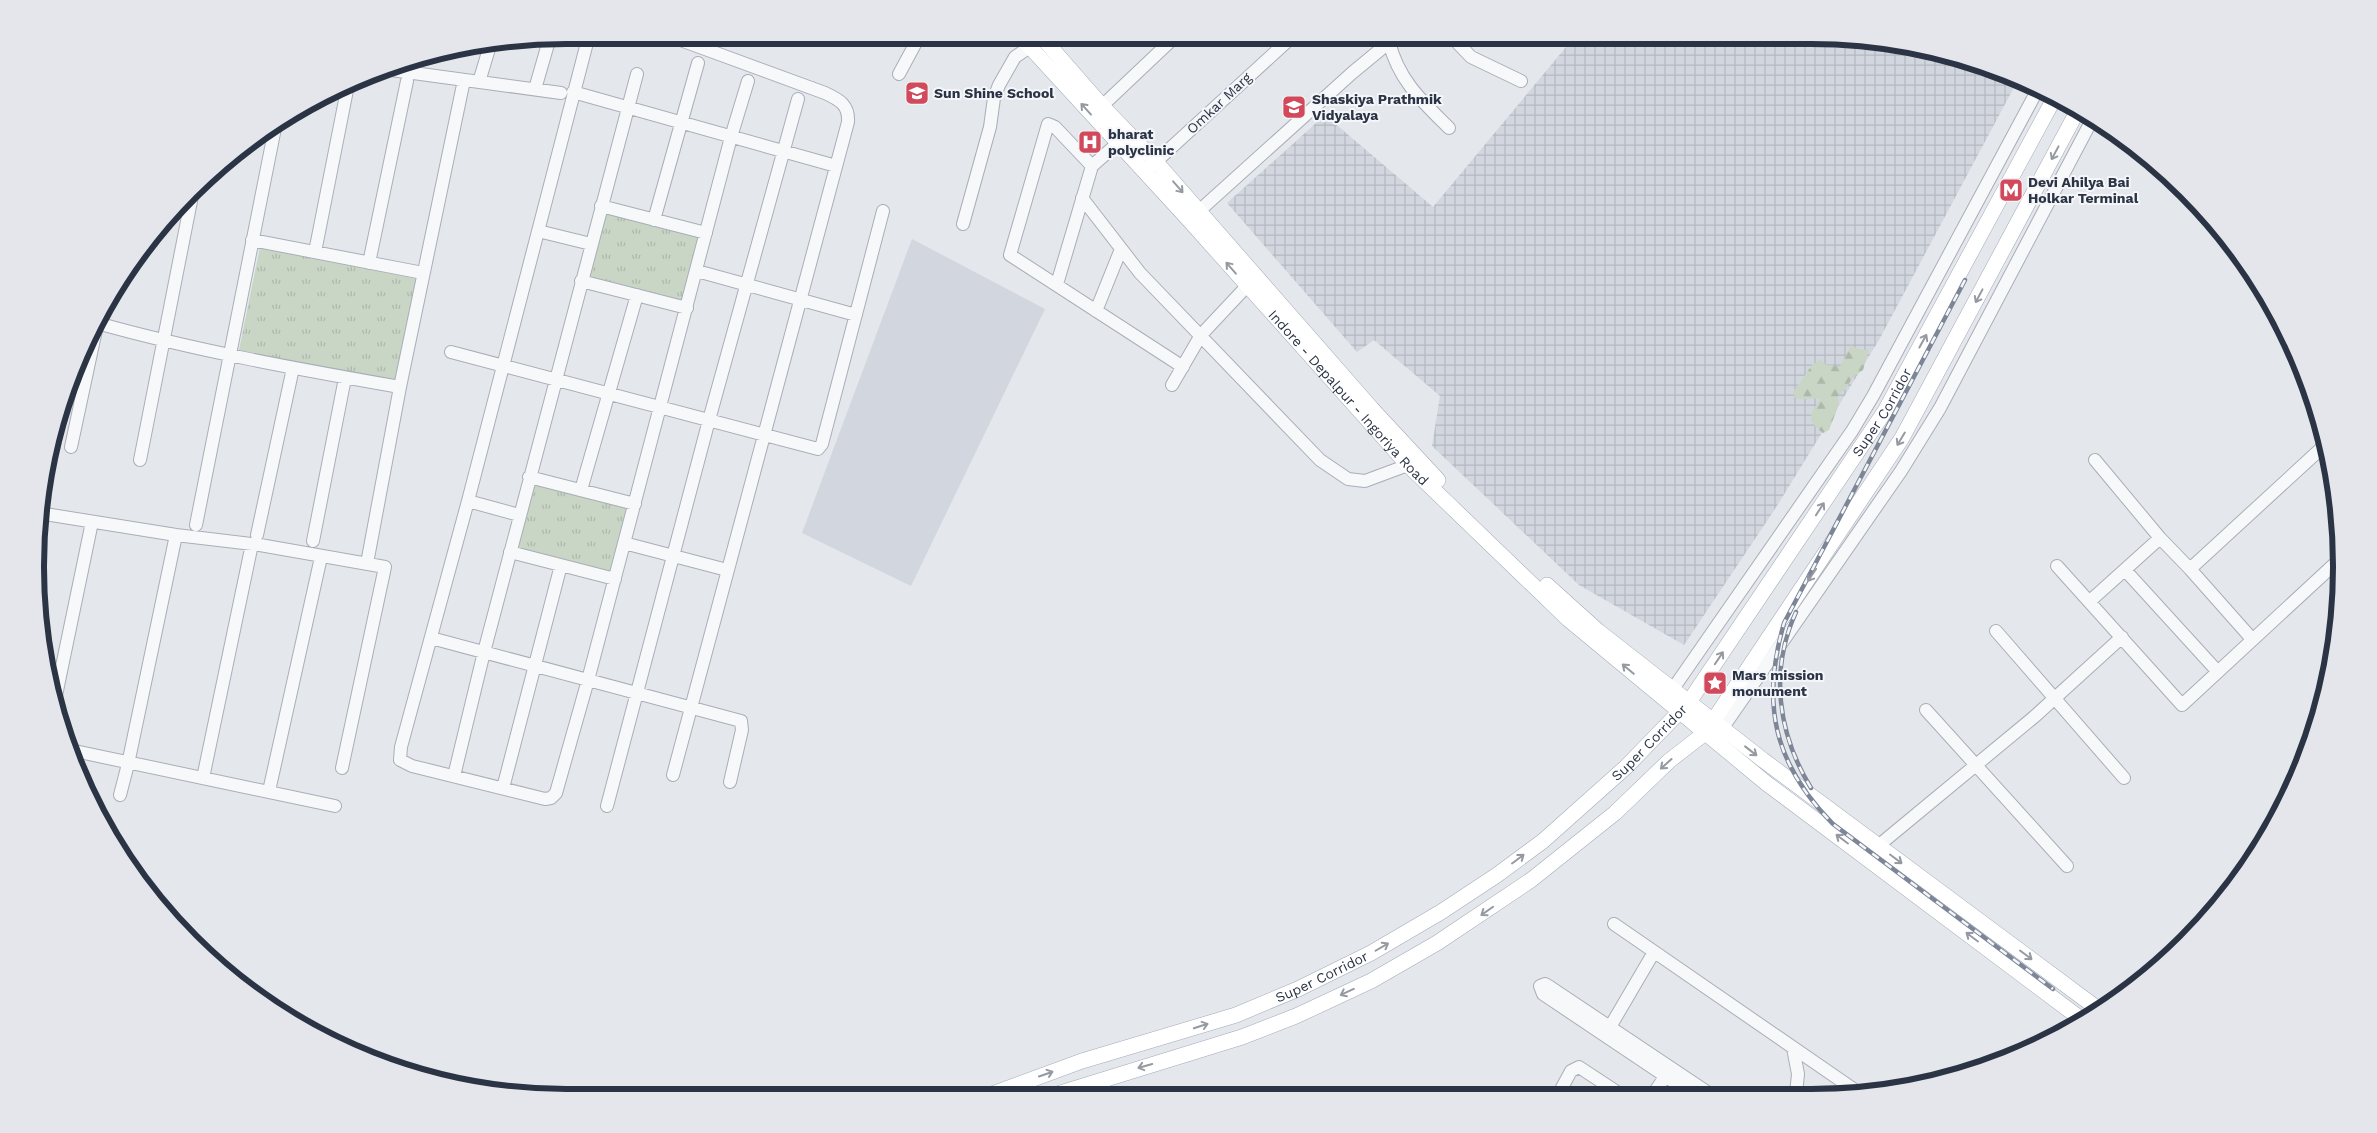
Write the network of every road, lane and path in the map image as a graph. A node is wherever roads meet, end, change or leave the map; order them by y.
1 (586, 44) edge
2 (691, 44) edge
3 (915, 44) edge
4 (1033, 44) edge
5 (1044, 44) edge
6 (1045, 44) edge
7 (1167, 44) edge
8 (1284, 44) edge
9 (1388, 44) edge
10 (1394, 44) edge
11 (1459, 44) edge
12 (548, 45) edge
13 (489, 50) edge
14 (698, 63) dead end
15 (400, 70) edge
16 (637, 74) dead end
17 (899, 74) dead end
18 (464, 80) junction
19 (407, 81) dead end
20 (748, 81) dead end
21 (1521, 81) dead end
22 (479, 82) junction
23 (535, 89) junction
24 (567, 92) junction
25 (346, 93) edge
26 (2035, 95) edge
27 (798, 99) dead end
28 (2052, 103) edge
29 (1102, 106) junction
30 (628, 107) junction
31 (2075, 116) edge
32 (680, 122) junction
33 (2089, 125) edge
34 (1449, 128) dead end
35 (274, 134) edge
36 (731, 136) junction
37 (1118, 143) junction
38 (784, 152) junction
39 (836, 166) junction
40 (1092, 166) junction
41 (1150, 167) junction
42 (1082, 198) junction
43 (601, 206) junction
44 (184, 210) edge
45 (883, 211) dead end
46 (1199, 211) junction
47 (654, 220) junction
48 (963, 224) dead end
49 (538, 231) junction
50 (706, 233) junction
51 (252, 240) junction
52 (591, 244) junction
53 (1121, 249) junction
54 (315, 252) junction
55 (369, 263) junction
56 (696, 272) junction
57 (423, 273) junction
58 (581, 281) junction
59 (1057, 284) junction
60 (746, 285) junction
61 (1247, 286) junction
62 (637, 295) junction
63 (800, 300) junction
64 (687, 308) junction
65 (1096, 311) junction
66 (856, 315) junction
67 (105, 322) edge
68 (1201, 335) junction
69 (162, 341) junction
70 (92, 348) edge
71 (451, 352) dead end
72 (230, 356) junction
73 (502, 366) junction
74 (1183, 367) junction
75 (293, 368) junction
76 (345, 378) junction
77 (555, 380) junction
78 (1172, 385) dead end
79 (400, 387) junction
80 (609, 394) junction
81 (660, 408) junction
82 (709, 420) junction
83 (763, 435) junction
84 (71, 447) dead end
85 (2319, 450) edge
86 (140, 460) dead end
87 (2095, 460) dead end
88 (1408, 465) junction
89 (530, 477) junction
90 (581, 490) junction
91 (468, 501) junction
92 (634, 504) junction
93 (46, 515) edge
94 (520, 515) junction
95 (92, 522) junction
96 (196, 525) dead end
97 (176, 535) junction
98 (2160, 538) junction
99 (255, 539) junction
100 (314, 541) dead end
101 (624, 543) junction
102 (510, 552) junction
103 (673, 556) junction
104 (321, 557) junction
105 (368, 558) dead end
106 (561, 565) junction
107 (2333, 565) edge
108 (2057, 566) dead end
109 (2190, 569) junction
110 (727, 570) junction
111 (2124, 570) junction
112 (614, 579) junction
113 (2090, 601) junction
114 (1996, 631) dead end
115 (2122, 637) junction
116 (430, 638) junction
117 (2252, 639) junction
118 (484, 652) junction
119 (535, 666) junction
120 (2218, 672) junction
121 (588, 680) junction
122 (58, 685) edge
123 (638, 693) junction
124 (1669, 695) junction
125 (2054, 699) junction
126 (1684, 707) junction
127 (691, 708) junction
128 (1926, 710) dead end
129 (1713, 731) junction
130 (78, 752) edge
131 (128, 764) junction
132 (1977, 764) junction
133 (342, 768) dead end
134 (673, 775) dead end
135 (454, 776) junction
136 (203, 778) junction
137 (2124, 778) dead end
138 (730, 782) dead end
139 (1797, 786) junction
140 (503, 788) junction
141 (269, 791) junction
142 (120, 794) dead end
143 (334, 806) dead end
144 (607, 806) dead end
145 (1797, 806) junction
146 (1878, 846) junction
147 (2067, 866) dead end
148 (1614, 924) dead end
149 (1654, 952) junction
150 (2093, 1006) edge
151 (2077, 1016) edge
152 (1610, 1027) junction
153 (1793, 1048) junction
154 (1668, 1072) junction
155 (1850, 1088) edge
156 (1004, 1089) edge
157 (1075, 1089) edge
158 (1561, 1089) edge
159 (1612, 1089) edge
160 (1656, 1089) edge
161 (1687, 1089) edge
162 (1700, 1089) edge
163 (1796, 1089) edge

1 - 24 street
2 - 39 street
3 - 17 street
4 - 48 street
37 -> 5 main road, Indore - Depalpur - Ingoriya Road
6 - 29 main road, Indore - Depalpur - Ingoriya Road
7 - 29 street
8 - 41 street, Omkar Marg
9 - 46 street
10 - 34 street
11 - 21 street
12 - 23 street
13 - 22 street
14 - 32 street
15 - 18 street
16 - 30 street
18 - 22 street
18 - 57 street
19 - 55 street
20 - 36 street
22 - 23 street
23 - 24 street
24 - 30 street
24 - 49 street
25 - 54 street
26 - 124 street
27 - 38 street
126 -> 28 main road, Super Corridor
29 - 41 main road, Indore - Depalpur - Ingoriya Road
30 - 32 street
30 - 43 street
31 -> 129 main road, Super Corridor
32 - 36 street
32 - 47 street
33 - 129 street
35 - 51 street
36 - 38 street
36 - 50 street
37 - 40 street
37 - 41 main road, Indore - Depalpur - Ingoriya Road
38 - 39 street
38 - 60 street
39 - 63 street
40 - 42 street
40 - 59 street
41 -> 46 main road, Indore - Depalpur - Ingoriya Road
61 -> 41 main road, Indore - Depalpur - Ingoriya Road
42 - 53 street
42 - 59 street
43 - 47 street
43 - 52 street
44 - 69 street
45 - 66 street
46 - 124 main road, Indore - Depalpur - Ingoriya Road
47 - 50 street
49 - 52 street
49 - 73 street
50 - 56 street
51 - 54 street
51 - 72 street
52 - 58 street
53 - 65 street
53 - 68 street
54 - 55 street
55 - 57 street
56 - 60 street
56 - 64 street
57 - 79 street
58 - 62 street
58 - 77 street
59 - 65 street
60 - 63 street
60 - 82 street
61 - 68 street
61 - 88 main road, Indore - Depalpur - Ingoriya Road
62 - 64 street
62 - 80 street
63 - 66 street
63 - 83 street
64 - 81 street
65 - 74 street
66 - 83 street
67 - 69 street
68 - 74 street
68 - 88 street
69 - 72 street
69 - 86 street
70 - 84 street
71 - 73 street
72 - 75 street
72 - 96 street
73 - 77 street
73 - 91 street
74 - 78 street
75 - 76 street
75 - 99 street
76 - 79 street
76 - 100 street
77 - 80 street
77 - 89 street
79 - 105 street
80 - 81 street
80 - 90 street
81 - 82 street
81 - 92 street
82 - 83 street
82 - 103 street
83 - 110 street
85 - 109 street
87 - 98 street
124 -> 88 main road, Indore - Depalpur - Ingoriya Road
89 - 90 street
89 - 94 street
90 - 92 street
91 - 94 street
91 - 116 street
92 - 101 street
93 - 95 street
94 - 102 street
95 - 97 street
95 - 122 street
97 - 99 street
97 - 131 street
98 - 109 street
98 - 111 street
99 - 104 street
99 - 136 street
101 - 103 street
101 - 112 street
102 - 106 street
102 - 118 street
103 - 110 street
103 - 123 street
104 - 133 street
104 - 141 street
106 - 112 street
106 - 119 street
107 - 117 street
108 - 113 street
109 - 117 street
110 - 127 street
111 - 113 street
111 - 120 street
112 - 121 street
113 - 115 street
114 - 125 street
115 - 120 street
115 - 125 street
116 - 118 street
116 - 135 street
117 - 120 street
118 - 119 street
118 - 135 street
119 - 121 street
119 - 140 street
121 - 123 street
121 - 140 street
123 - 127 street
123 - 144 street
124 - 126 main road, Indore - Depalpur - Ingoriya Road
125 - 132 street
125 - 137 street
126 - 129 main road, Indore - Depalpur - Ingoriya Road
156 -> 126 main road, Super Corridor
127 - 134 street
127 - 138 street
128 - 132 street
129 -> 139 main road
129 - 145 main road
129 -> 157 main road, Super Corridor
130 - 131 street
131 - 136 street
131 - 142 street
132 - 146 street
132 - 147 street
135 - 140 street
136 - 141 street
139 - 145 main road
139 - 146 main road
141 - 143 street
151 -> 145 main road
146 -> 150 main road
148 - 149 street
149 - 152 street
149 - 153 street
152 - 154 street
152 - 154 street
153 - 155 street
153 - 163 street
154 - 160 street
154 - 161 street
154 - 162 street
158 - 159 street

